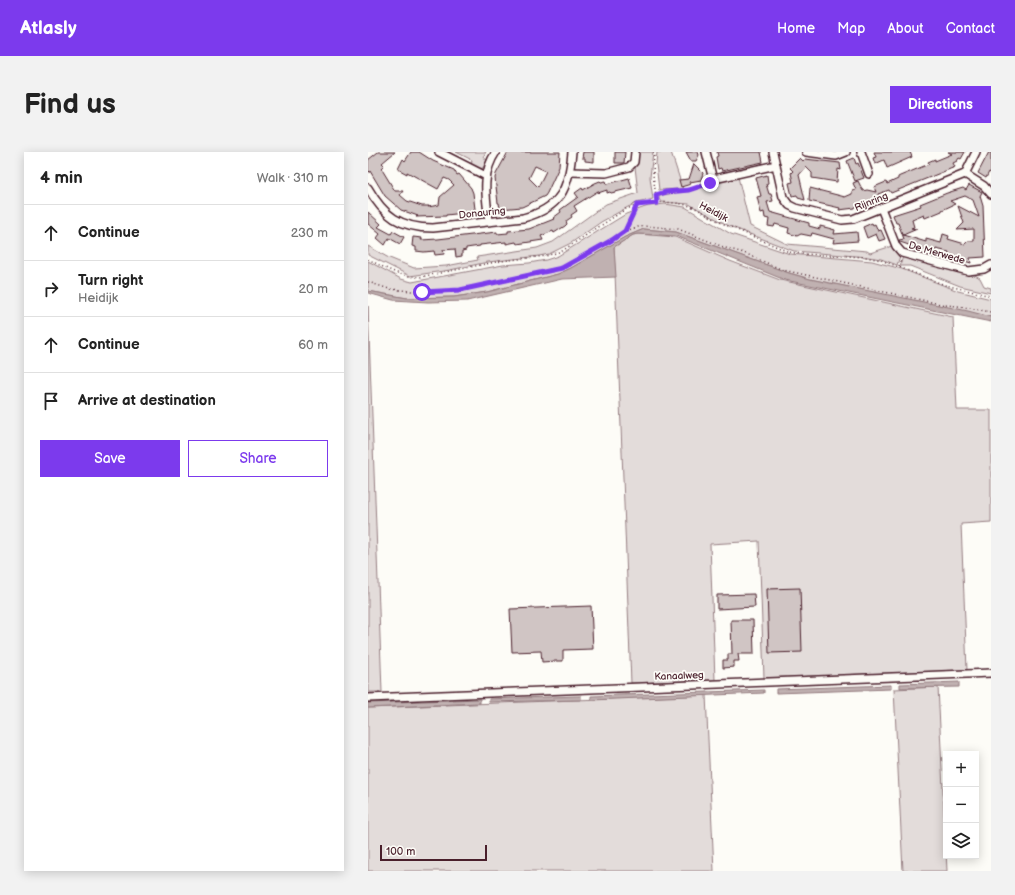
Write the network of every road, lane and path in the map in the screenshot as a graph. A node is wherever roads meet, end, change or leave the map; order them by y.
1 (439, 152) edge
2 (496, 152) edge
3 (572, 152) edge
4 (635, 152) edge
5 (654, 152) edge
6 (706, 152) edge
7 (773, 152) edge
8 (806, 152) edge
9 (846, 152) edge
10 (861, 152) edge
11 (976, 152) edge
12 (776, 165) junction
13 (570, 172) junction
14 (869, 174) dead end
15 (965, 174) junction
16 (486, 176) junction
17 (714, 179) junction
18 (368, 188) edge
19 (991, 194) edge
20 (656, 195) junction
21 (657, 203) junction
22 (637, 205) junction
23 (881, 208) junction
24 (489, 221) junction
25 (625, 231) junction
26 (368, 259) edge
27 (991, 265) edge
28 (368, 282) edge
29 (991, 296) edge
30 (991, 312) edge
31 (991, 673) edge
32 (368, 698) edge

1 - 16 street
2 - 16 street
3 - 13 street, Donauring
4 - 13 street
5 - 20 path
6 - 17 street
7 - 12 street, Rijnring
8 - 9 street
10 - 14 street
11 - 15 street
12 - 17 street
12 - 23 street, Rijnring
13 - 24 street, Donauring
15 - 19 street
15 - 23 street, Rijnring
16 - 24 street
17 - 20 path
18 - 24 street, Donauring
20 - 21 path
21 - 22 path, Heidijk
21 - 29 path, Heidijk
22 - 25 path
22 - 26 path, Heidijk
23 - 27 street, De Merwede
25 - 28 path
25 - 30 path
31 - 32 street, Kanaalweg

